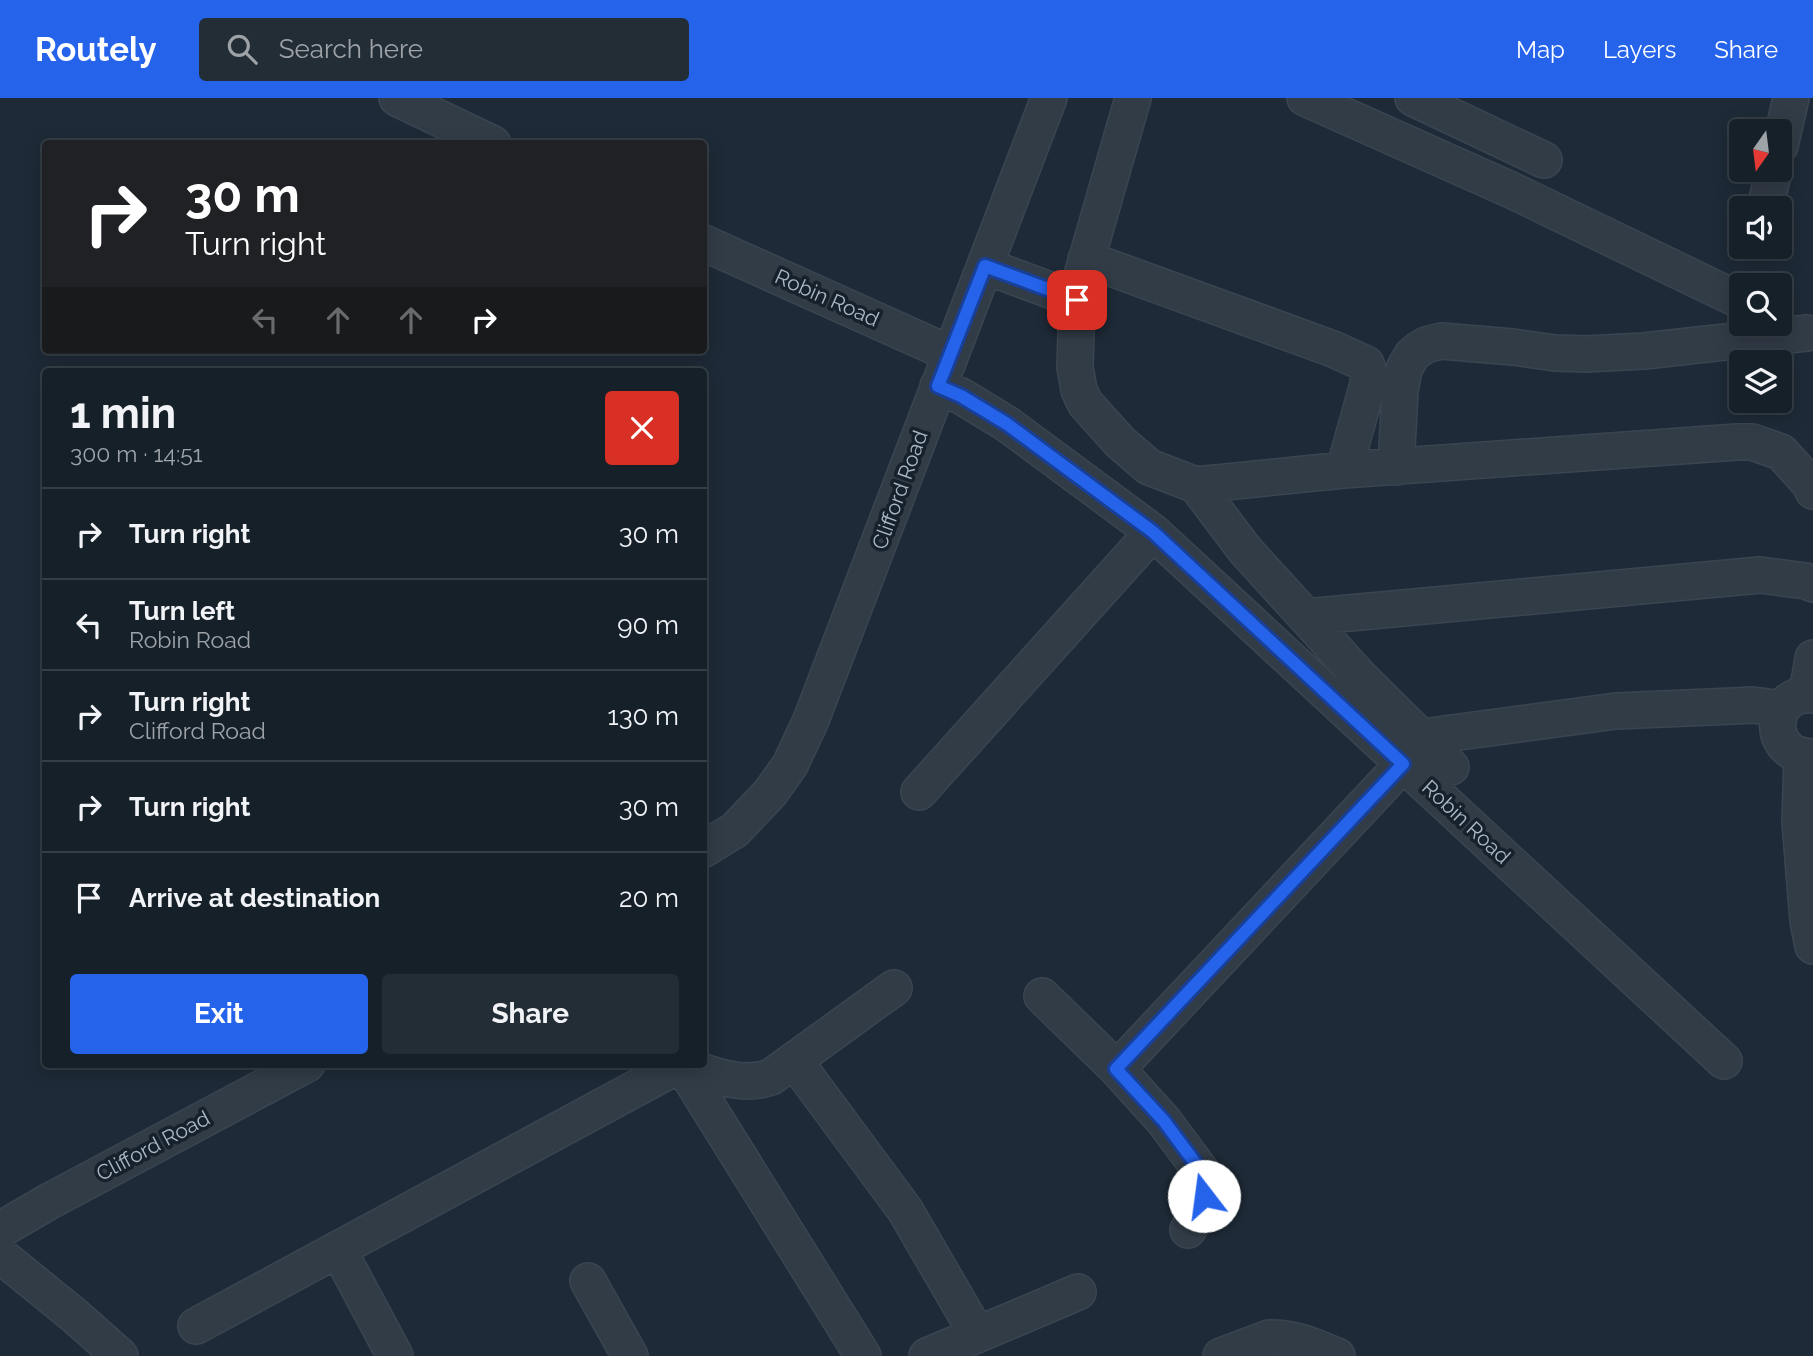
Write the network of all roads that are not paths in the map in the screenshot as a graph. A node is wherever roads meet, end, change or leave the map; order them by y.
1 (397, 98) edge
2 (1049, 98) edge
3 (1133, 98) edge
4 (1305, 98) edge
5 (1413, 98) edge
6 (1791, 98) edge
7 (1786, 119) edge
8 (485, 140) edge
9 (1544, 160) dead end
10 (707, 244) edge
11 (1086, 259) junction
12 (985, 266) junction
13 (1729, 295) edge
14 (1077, 300) junction
15 (1800, 329) edge
16 (951, 354) junction
17 (938, 386) junction
18 (1797, 449) edge
19 (1396, 467) junction
20 (1344, 470) junction
21 (1196, 485) junction
22 (1812, 485) edge
23 (1153, 532) junction
24 (1813, 584) edge
25 (1306, 617) junction
26 (1813, 659) edge
27 (1801, 699) edge
28 (1412, 750) junction
29 (1807, 756) edge
30 (1451, 767) dead end
31 (919, 792) dead end
32 (707, 847) edge
33 (1813, 946) edge
34 (894, 988) dead end
35 (1042, 996) dead end
36 (794, 1060) junction
37 (1724, 1061) dead end
38 (299, 1068) edge
39 (676, 1068) edge
40 (684, 1068) edge
41 (692, 1068) edge
42 (1116, 1069) junction
43 (0, 1230) edge
44 (1188, 1230) dead end
45 (338, 1249) junction
46 (0, 1255) edge
47 (588, 1281) dead end
48 (1078, 1292) dead end
49 (196, 1326) dead end
50 (977, 1334) junction
51 (120, 1356) edge
52 (396, 1356) edge
53 (630, 1356) edge
54 (863, 1356) edge
55 (927, 1356) edge
56 (1221, 1356) edge
57 (1337, 1356) edge

1 - 8 street
2 - 12 street, Clifford Road
3 - 11 street
4 - 13 street
5 - 9 street
6 - 7 street
10 - 16 street, Robin Road
11 - 14 street
11 - 20 street
12 - 14 street
12 - 16 street, Clifford Road
14 - 21 street
15 - 19 street
16 - 17 street, Clifford Road
17 - 23 street, Robin Road
17 - 32 street, Clifford Road
18 - 19 street
18 - 22 street
19 - 20 street
20 - 21 street
21 - 25 street
23 - 28 street, Robin Road
23 - 31 street
24 - 25 street
25 - 28 street
26 - 27 street
27 - 28 street
27 - 29 street
28 - 30 street
28 - 37 street, Robin Road
28 - 42 street
29 - 33 street
34 - 36 street
35 - 42 street
36 - 41 street
36 - 50 street
38 - 43 street, Clifford Road
39 - 45 street
40 - 54 street
42 - 44 street
45 - 49 street
45 - 52 street
46 - 51 street
47 - 53 street
48 - 50 street
50 - 55 street
56 - 57 street

